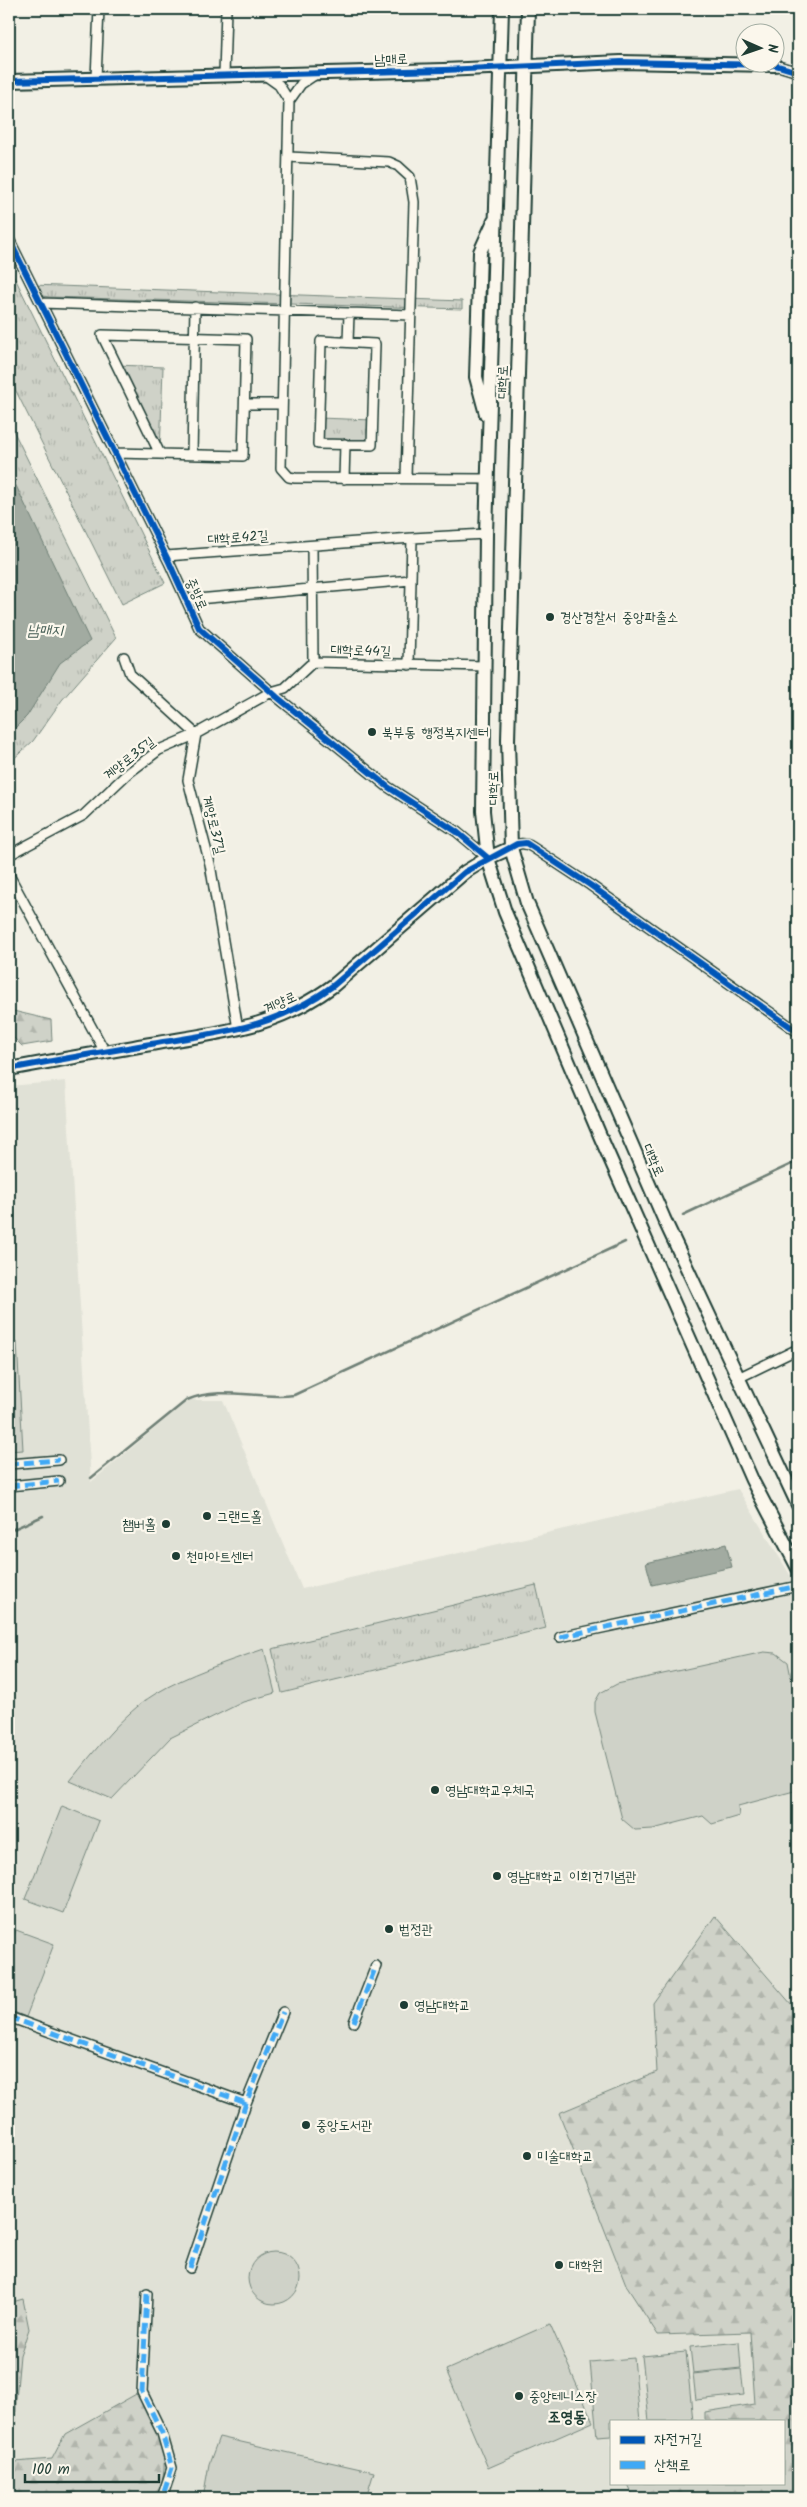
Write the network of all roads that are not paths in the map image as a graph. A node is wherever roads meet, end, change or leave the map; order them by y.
1 (99, 9) edge
2 (226, 9) edge
3 (502, 9) edge
4 (528, 9) edge
5 (734, 64) edge
6 (528, 66) junction
7 (501, 67) junction
8 (784, 68) edge
9 (798, 72) edge
10 (316, 74) junction
11 (224, 75) junction
12 (265, 75) junction
13 (96, 78) junction
14 (9, 81) edge
15 (289, 101) junction
16 (289, 157) junction
17 (9, 239) edge
18 (41, 303) junction
19 (195, 308) junction
20 (284, 310) junction
21 (349, 313) junction
22 (410, 315) junction
23 (195, 337) junction
24 (348, 342) junction
25 (245, 404) junction
26 (282, 404) junction
27 (344, 444) junction
28 (116, 453) junction
29 (160, 454) junction
30 (192, 455) junction
31 (406, 477) junction
32 (488, 478) junction
33 (344, 479) junction
34 (486, 534) junction
35 (412, 538) junction
36 (312, 546) junction
37 (166, 556) junction
38 (411, 580) junction
39 (314, 589) junction
40 (186, 600) junction
41 (124, 657) dead end
42 (313, 662) junction
43 (409, 665) junction
44 (485, 666) junction
45 (271, 692) junction
46 (196, 734) junction
47 (511, 848) junction
48 (9, 855) edge
49 (488, 858) junction
50 (9, 875) edge
51 (238, 1029) junction
52 (798, 1032) edge
53 (105, 1052) junction
54 (9, 1069) edge
55 (798, 1349) edge
56 (738, 1378) junction
57 (59, 1460) dead end
58 (9, 1464) edge
59 (60, 1481) dead end
60 (9, 1486) edge
61 (798, 1506) edge
62 (798, 1568) edge
63 (798, 1586) edge
64 (560, 1637) dead end
65 (376, 1966) dead end
66 (283, 2012) dead end
67 (9, 2017) edge
68 (354, 2022) dead end
69 (246, 2103) junction
70 (190, 2268) dead end
71 (147, 2294) dead end
72 (162, 2498) edge

1 - 13 street
2 - 11 street
3 - 7 main road
4 - 6 main road, 대학로
5 - 6 main road, 남매로
6 - 7 main road, 남매로
6 - 47 main road, 대학로
7 - 10 main road, 남매로
7 - 32 main road
8 - 9 street
10 - 12 main road, 남매로
10 - 15 street
11 - 12 main road, 남매로
11 - 13 main road, 남매로
12 - 15 street
13 - 14 main road, 남매로
15 - 16 street
16 - 20 street
16 - 22 street
17 - 18 street, 중방로
18 - 19 street
18 - 28 street, 중방로
19 - 20 street
19 - 23 street
20 - 21 street
20 - 26 street
21 - 22 street
21 - 24 street
22 - 31 street
23 - 25 street
23 - 29 street
23 - 30 street
24 - 27 street
24 - 27 street
25 - 26 street
25 - 30 street
26 - 33 street
27 - 33 street
28 - 29 street
28 - 37 street, 중방로
29 - 30 street
31 - 32 street
31 - 33 street
32 - 34 main road
34 - 35 street, 대학로42길
34 - 44 main road
35 - 36 street, 대학로42길
35 - 38 street
36 - 37 street, 대학로42길
36 - 39 street
37 - 40 street, 중방로
38 - 39 street
38 - 43 street, 대학로44길
39 - 40 street
39 - 42 street, 대학로44길
40 - 45 street, 중방로
41 - 46 street
42 - 43 street, 대학로44길
42 - 45 street, 대학로44길
43 - 44 street, 대학로44길
44 - 49 main road
45 - 46 street, 계양로35길
45 - 49 street, 중방로
46 - 48 street, 계양로35길
46 - 51 street, 계양로37길
47 - 49 main road, 계양로
47 - 52 street
47 - 56 main road, 대학로
49 - 51 main road, 계양로
49 - 62 main road
50 - 53 street
51 - 53 main road, 계양로
53 - 54 main road, 계양로
55 - 56 street
56 - 61 main road, 대학로
57 - 58 street
59 - 60 street
63 - 64 street
65 - 68 street
66 - 69 street
67 - 69 street
69 - 70 street
71 - 72 street

